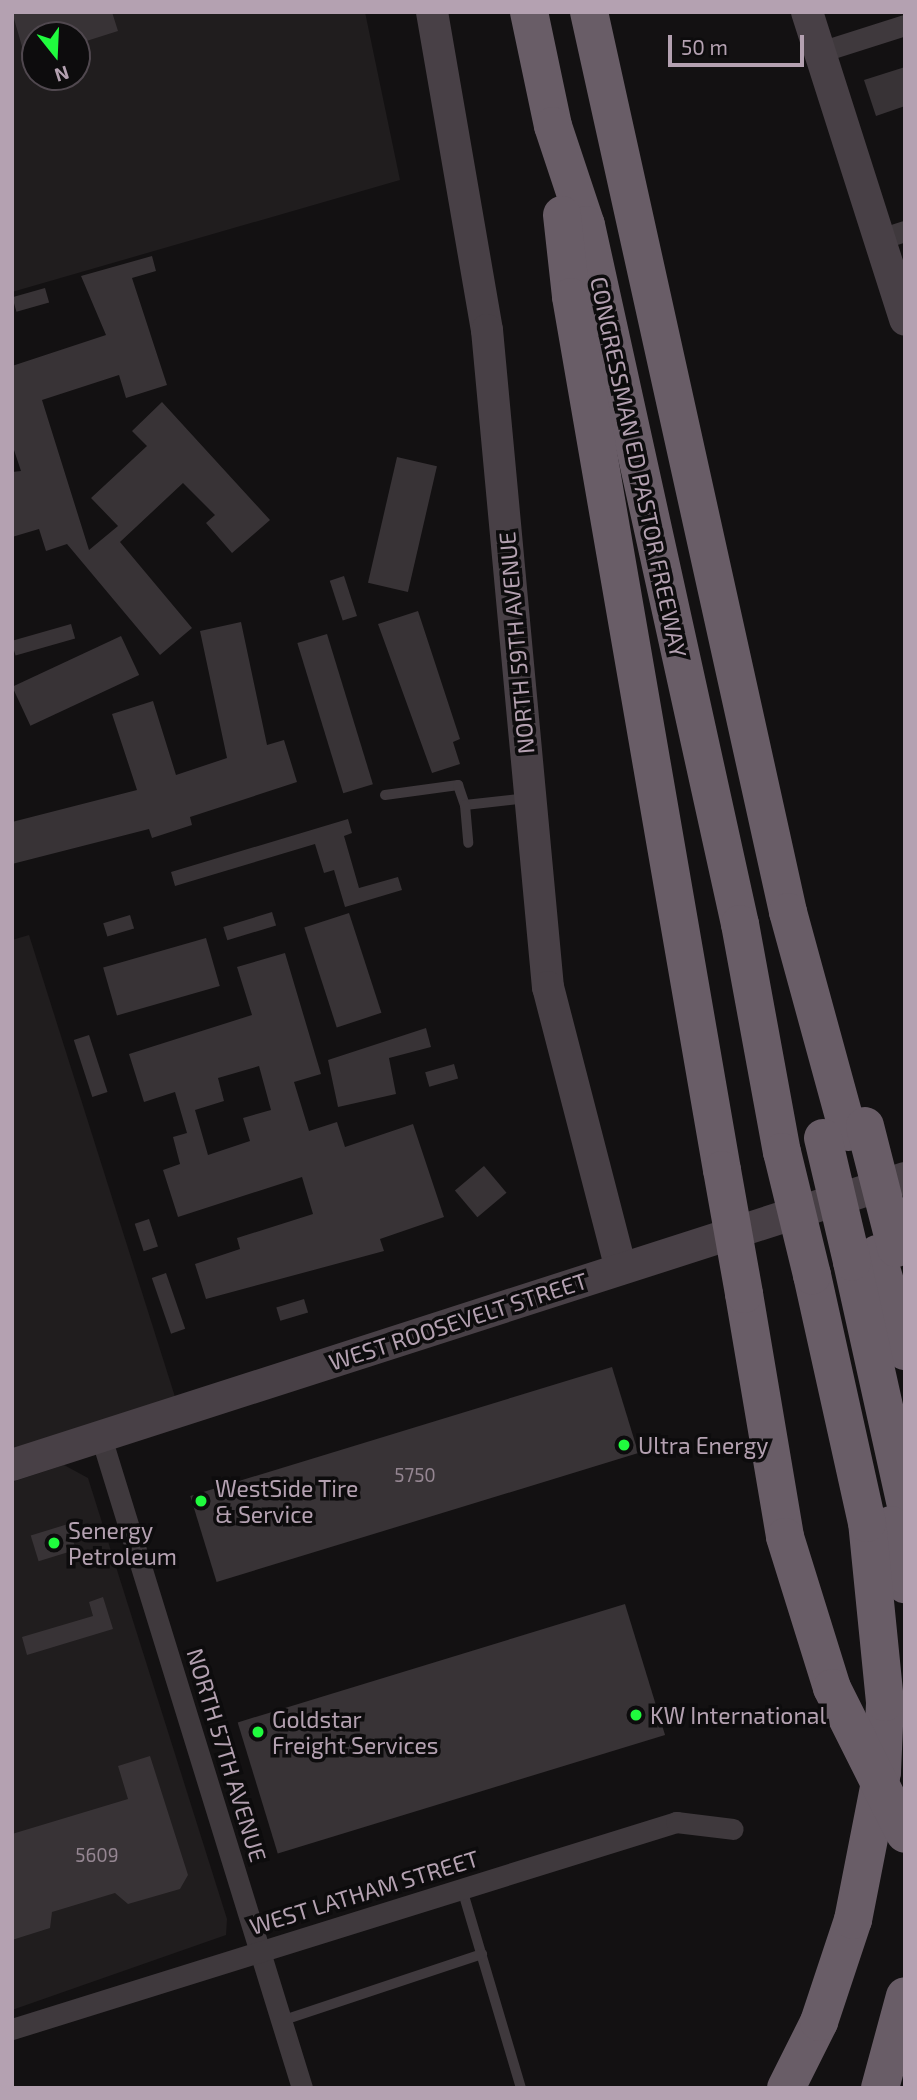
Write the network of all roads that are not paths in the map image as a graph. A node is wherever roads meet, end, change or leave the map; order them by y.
1 (432, 12) edge
2 (529, 12) edge
3 (589, 12) edge
4 (807, 12) edge
5 (905, 25) edge
6 (820, 52) junction
7 (553, 126) junction
8 (892, 235) edge
9 (905, 320) edge
10 (385, 795) dead end
11 (529, 798) junction
12 (465, 805) junction
13 (468, 843) dead end
14 (823, 1139) junction
15 (905, 1178) edge
16 (862, 1264) edge
17 (621, 1269) junction
18 (905, 1351) edge
19 (101, 1437) junction
20 (12, 1465) edge
21 (905, 1501) edge
22 (905, 1584) edge
23 (733, 1829) dead end
24 (905, 1834) edge
25 (462, 1889) junction
26 (260, 1952) junction
27 (482, 1954) junction
28 (905, 1996) edge
29 (281, 2021) junction
30 (12, 2029) edge
31 (302, 2088) edge
32 (521, 2088) edge
33 (786, 2088) edge
34 (880, 2088) edge

1 - 11 main road, NORTH 59TH AVENUE
2 - 7 highway, CONGRESSMAN ED PASTOR FREEWAY
3 - 14 highway, CONGRESSMAN ED PASTOR FREEWAY
4 - 6 main road
5 - 6 street
6 - 8 main road
7 - 14 highway, CONGRESSMAN ED PASTOR FREEWAY
7 - 24 highway, bridge
8 - 9 main road
10 - 12 lane
11 - 12 lane
11 - 17 main road, NORTH 59TH AVENUE
12 - 13 lane
14 - 16 highway, bridge
15 - 17 main road, WEST ROOSEVELT STREET
16 - 18 highway
16 - 21 highway
16 - 22 highway
16 - 33 highway
17 - 19 main road, WEST ROOSEVELT STREET
19 - 20 main road, WEST ROOSEVELT STREET
19 - 26 street, NORTH 57TH AVENUE
23 - 25 street, WEST LATHAM STREET
25 - 26 street, WEST LATHAM STREET
25 - 27 lane
26 - 29 street, NORTH 57TH AVENUE
26 - 30 street, WEST LATHAM STREET
27 - 29 lane
27 - 32 lane
28 - 34 highway
29 - 31 street, NORTH 57TH AVENUE

